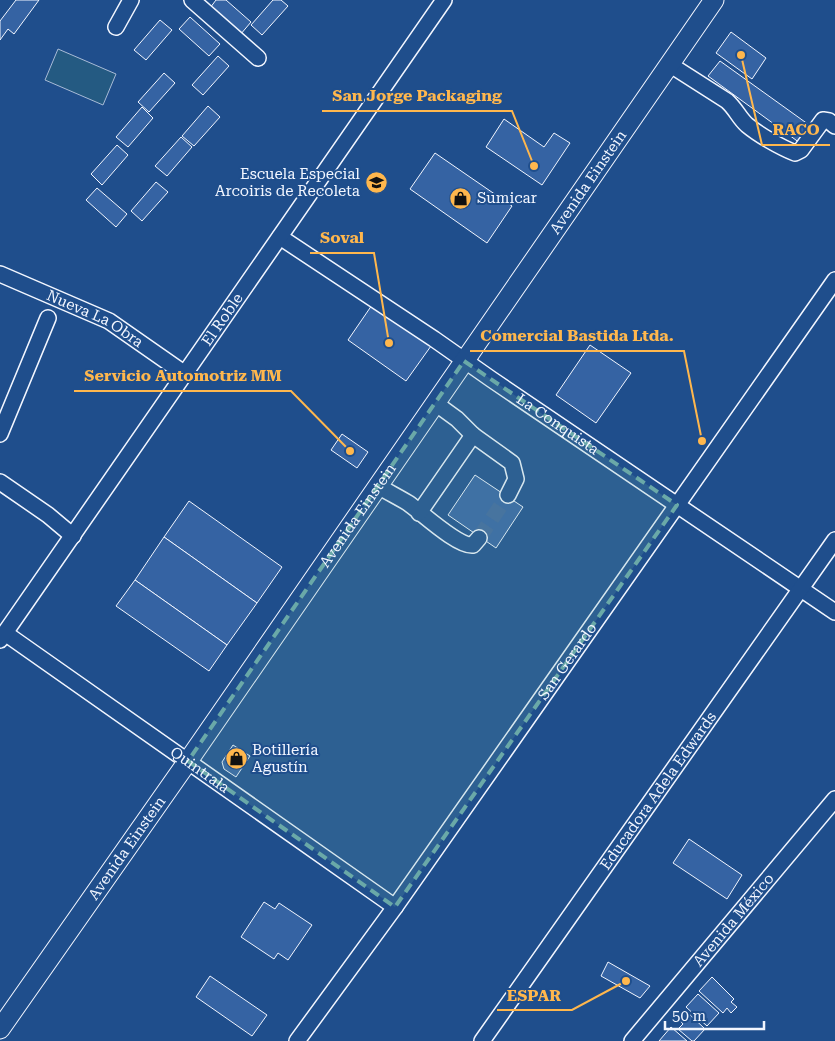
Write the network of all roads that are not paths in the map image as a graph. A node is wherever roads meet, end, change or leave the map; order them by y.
1 (131, 0) edge
2 (192, 0) edge
3 (444, 0) edge
4 (714, 0) edge
5 (116, 27) dead end
6 (258, 58) dead end
7 (669, 64) junction
8 (835, 126) edge
9 (280, 237) junction
10 (0, 274) edge
11 (835, 280) edge
12 (48, 318) dead end
13 (464, 361) junction
14 (185, 374) junction
15 (435, 403) junction
16 (0, 434) edge
17 (473, 435) junction
18 (0, 482) edge
19 (378, 486) junction
20 (508, 495) tunnel mouth
21 (677, 505) junction
22 (419, 513) junction
23 (72, 536) junction
24 (479, 538) dead end
25 (835, 540) edge
26 (801, 589) junction
27 (835, 612) edge
28 (2, 636) edge
29 (188, 762) junction
30 (835, 799) edge
31 (394, 907) junction
32 (0, 1029) edge
33 (297, 1041) edge
34 (482, 1041) edge
35 (632, 1041) edge

1 - 5 street
2 - 6 street
3 - 9 street, El Roble
4 - 7 main road, Avenida Einstein
7 - 8 street
7 - 13 main road, Avenida Einstein
9 - 13 street, La Conquista
9 - 14 street, El Roble
10 - 14 street, Nueva La Obra
11 - 21 street, San Gerardo
12 - 16 street
13 - 15 main road, Avenida Einstein
13 - 21 street, La Conquista
14 - 23 street, El Roble
15 - 17 street
15 - 19 main road, Avenida Einstein
17 - 20 street
17 - 22 street
18 - 23 street
19 - 22 street
19 - 29 main road, Avenida Einstein
21 - 26 street, La Conquista
21 - 31 street, San Gerardo
22 - 24 street
23 - 28 street, El Roble
25 - 26 street, Educadora Adela Edwards
26 - 27 street, La Conquista
26 - 34 street, Educadora Adela Edwards
28 - 29 street, Quintrala
29 - 31 street, Quintrala
29 - 32 main road, Avenida Einstein
30 - 35 street, Avenida México
31 - 33 street, San Gerardo

